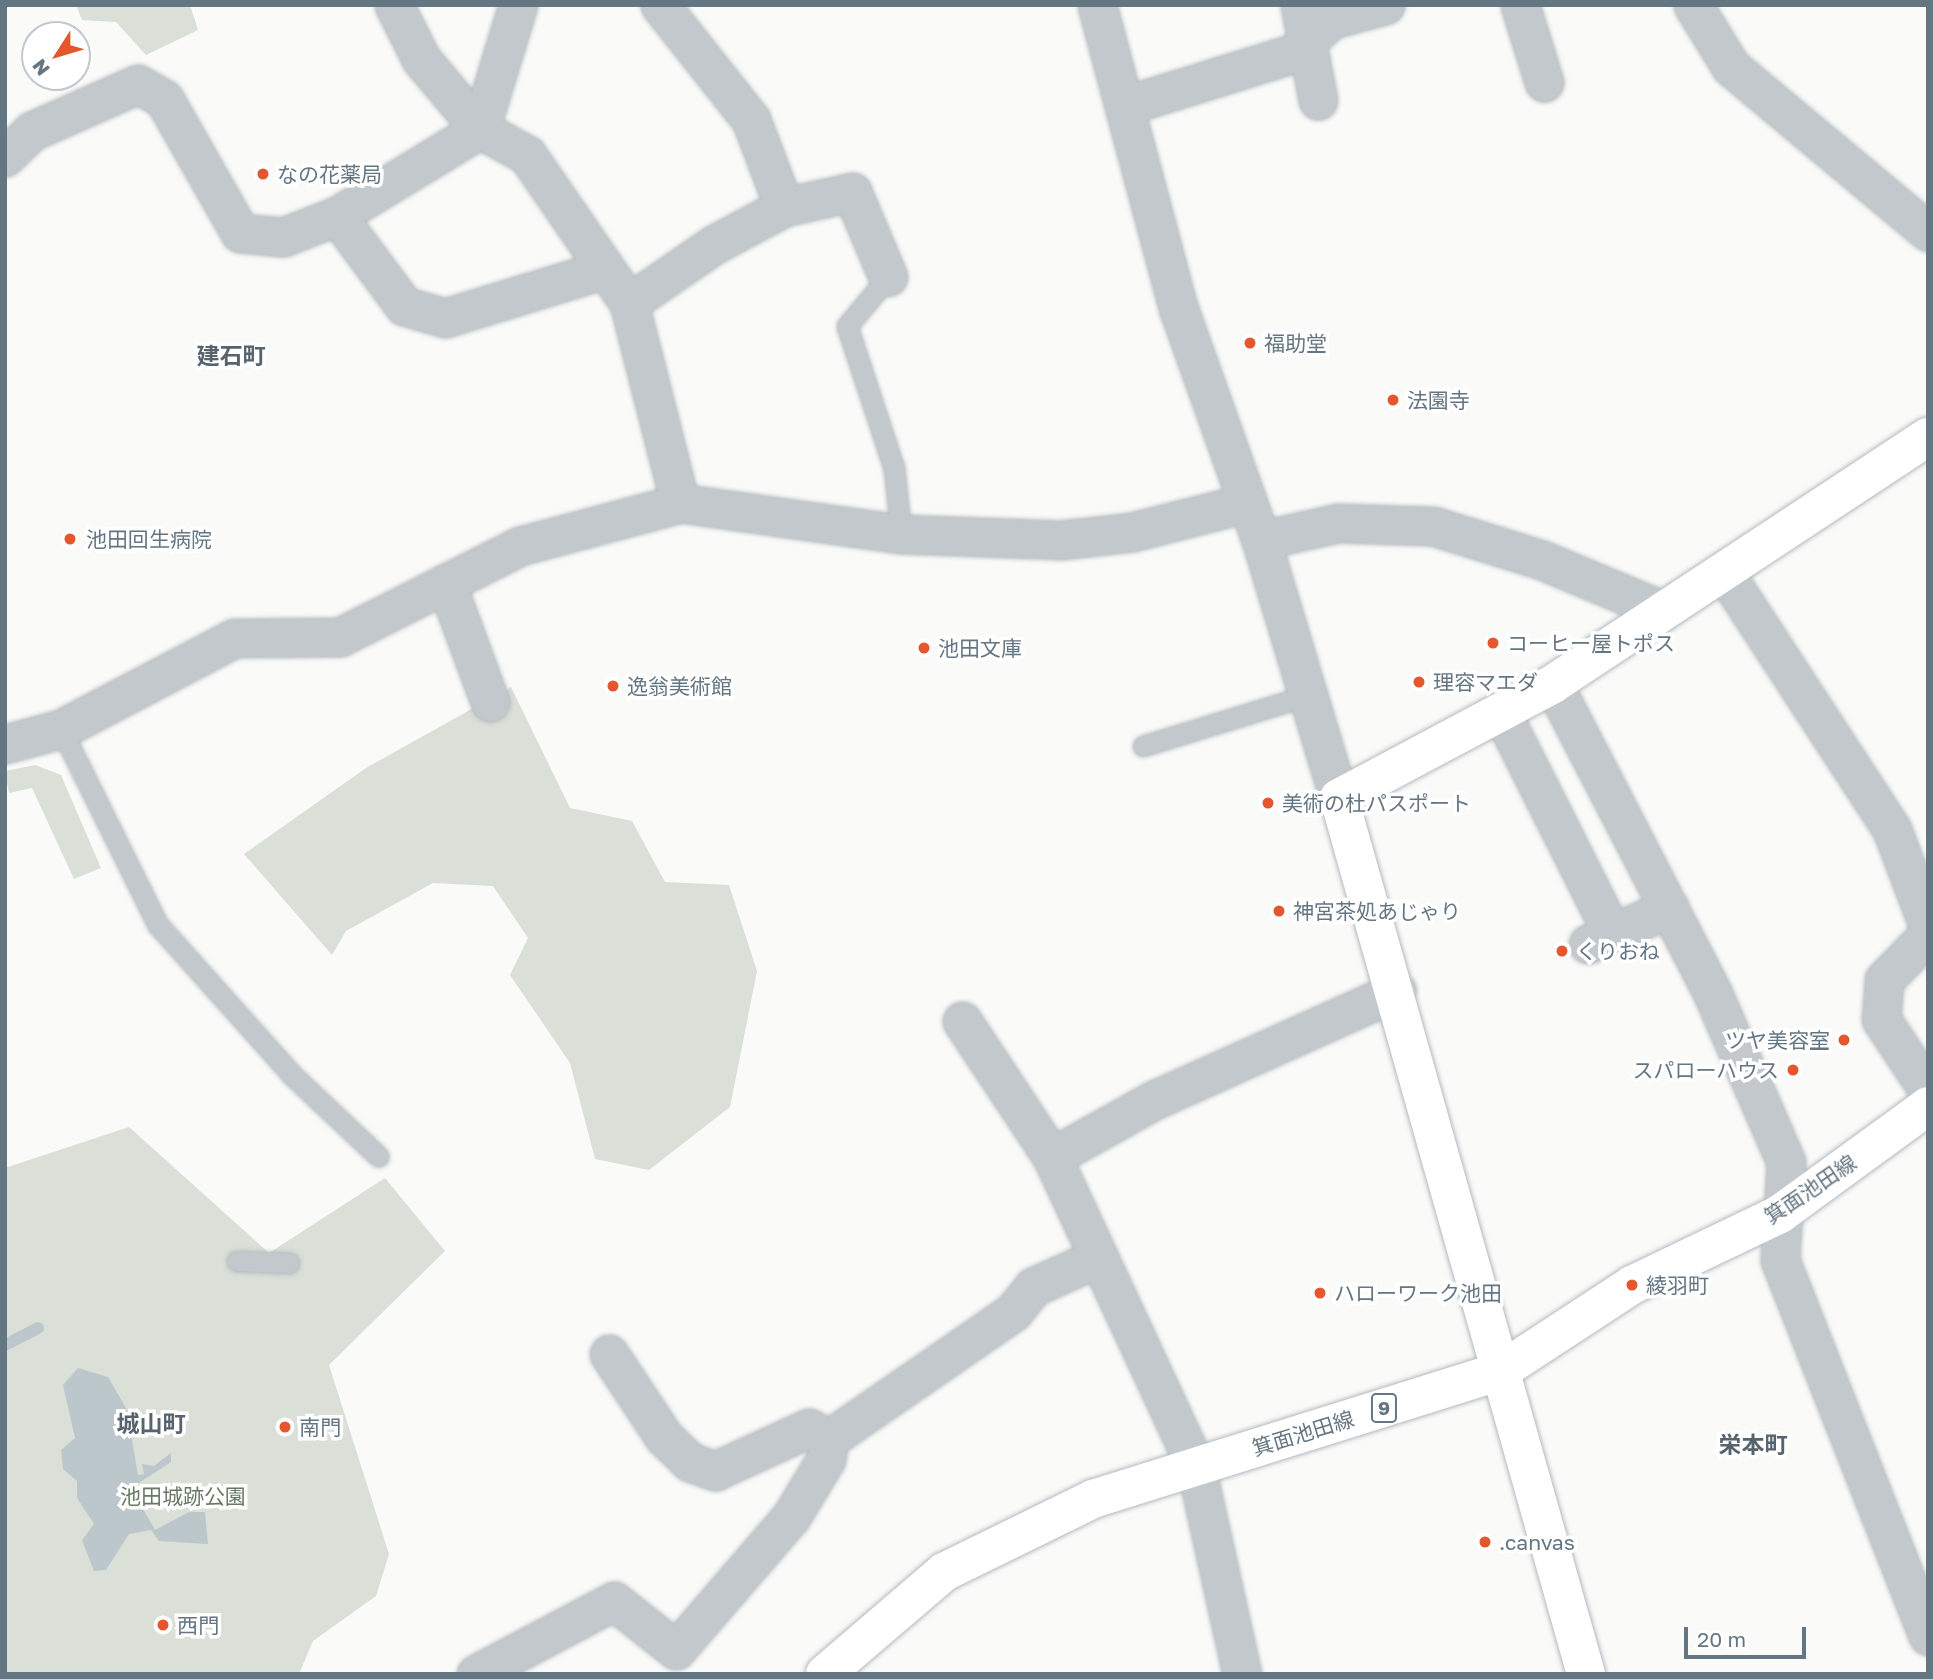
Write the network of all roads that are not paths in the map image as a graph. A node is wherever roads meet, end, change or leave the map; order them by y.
1 (394, 5) edge
2 (518, 5) edge
3 (660, 5) edge
4 (1097, 5) edge
5 (1385, 5) edge
6 (1520, 5) edge
7 (1693, 5) edge
8 (1305, 22) edge
9 (1544, 82) dead end
10 (1318, 100) dead end
11 (1124, 106) junction
12 (480, 129) junction
13 (5, 157) edge
14 (784, 207) junction
15 (337, 216) junction
16 (1928, 232) edge
17 (606, 269) junction
18 (888, 277) joint
19 (629, 303) junction
20 (1926, 442) edge
21 (680, 503) junction
22 (1246, 503) junction
23 (901, 534) junction
24 (1261, 540) junction
25 (1724, 572) junction
26 (446, 583) junction
27 (1664, 611) junction
28 (1553, 684) junction
29 (1308, 695) junction
30 (490, 702) dead end
31 (1500, 712) junction
32 (61, 729) junction
33 (5, 744) edge
34 (1143, 746) dead end
35 (1339, 798) junction
36 (1669, 908) junction
37 (1928, 925) edge
38 (1928, 935) edge
39 (1397, 991) junction
40 (962, 1021) dead end
41 (1928, 1090) edge
42 (1928, 1106) edge
43 (378, 1156) dead end
44 (1052, 1157) junction
45 (1780, 1214) junction
46 (1098, 1257) junction
47 (237, 1261) dead end
48 (289, 1263) dead end
49 (609, 1354) dead end
50 (1499, 1372) junction
51 (829, 1439) junction
52 (1196, 1467) junction
53 (1928, 1636) edge
54 (476, 1674) edge
55 (825, 1674) edge
56 (1242, 1674) edge
57 (1586, 1674) edge

1 - 12 street
2 - 12 street
3 - 14 street
4 - 11 street
5 - 8 street
6 - 9 street
7 - 16 street
8 - 10 street
8 - 11 street
11 - 22 street
12 - 15 street
12 - 17 street
13 - 15 street
14 - 18 street
14 - 19 street
15 - 17 street
17 - 19 street
18 - 23 lane
19 - 21 street
20 - 25 street
21 - 23 street
21 - 26 street
22 - 23 street
22 - 24 street
24 - 27 street
24 - 29 street
25 - 27 street
25 - 37 street
26 - 30 street
26 - 32 street
27 - 28 street
28 - 31 street
28 - 36 street
29 - 34 lane
29 - 35 street
31 - 35 street
31 - 36 street
32 - 33 street
32 - 43 lane
35 - 39 street
36 - 45 street
38 - 41 street
39 - 44 street
39 - 50 street
40 - 44 street
42 - 45 street, 箕面池田線 / 9
44 - 46 street
45 - 50 street, 箕面池田線 / 9
45 - 53 street
46 - 51 street
46 - 52 street
47 - 48 lane
49 - 51 street
50 - 52 street, 箕面池田線 / 9
50 - 57 street
51 - 54 street
52 - 55 street, 箕面池田線 / 9
52 - 56 street

